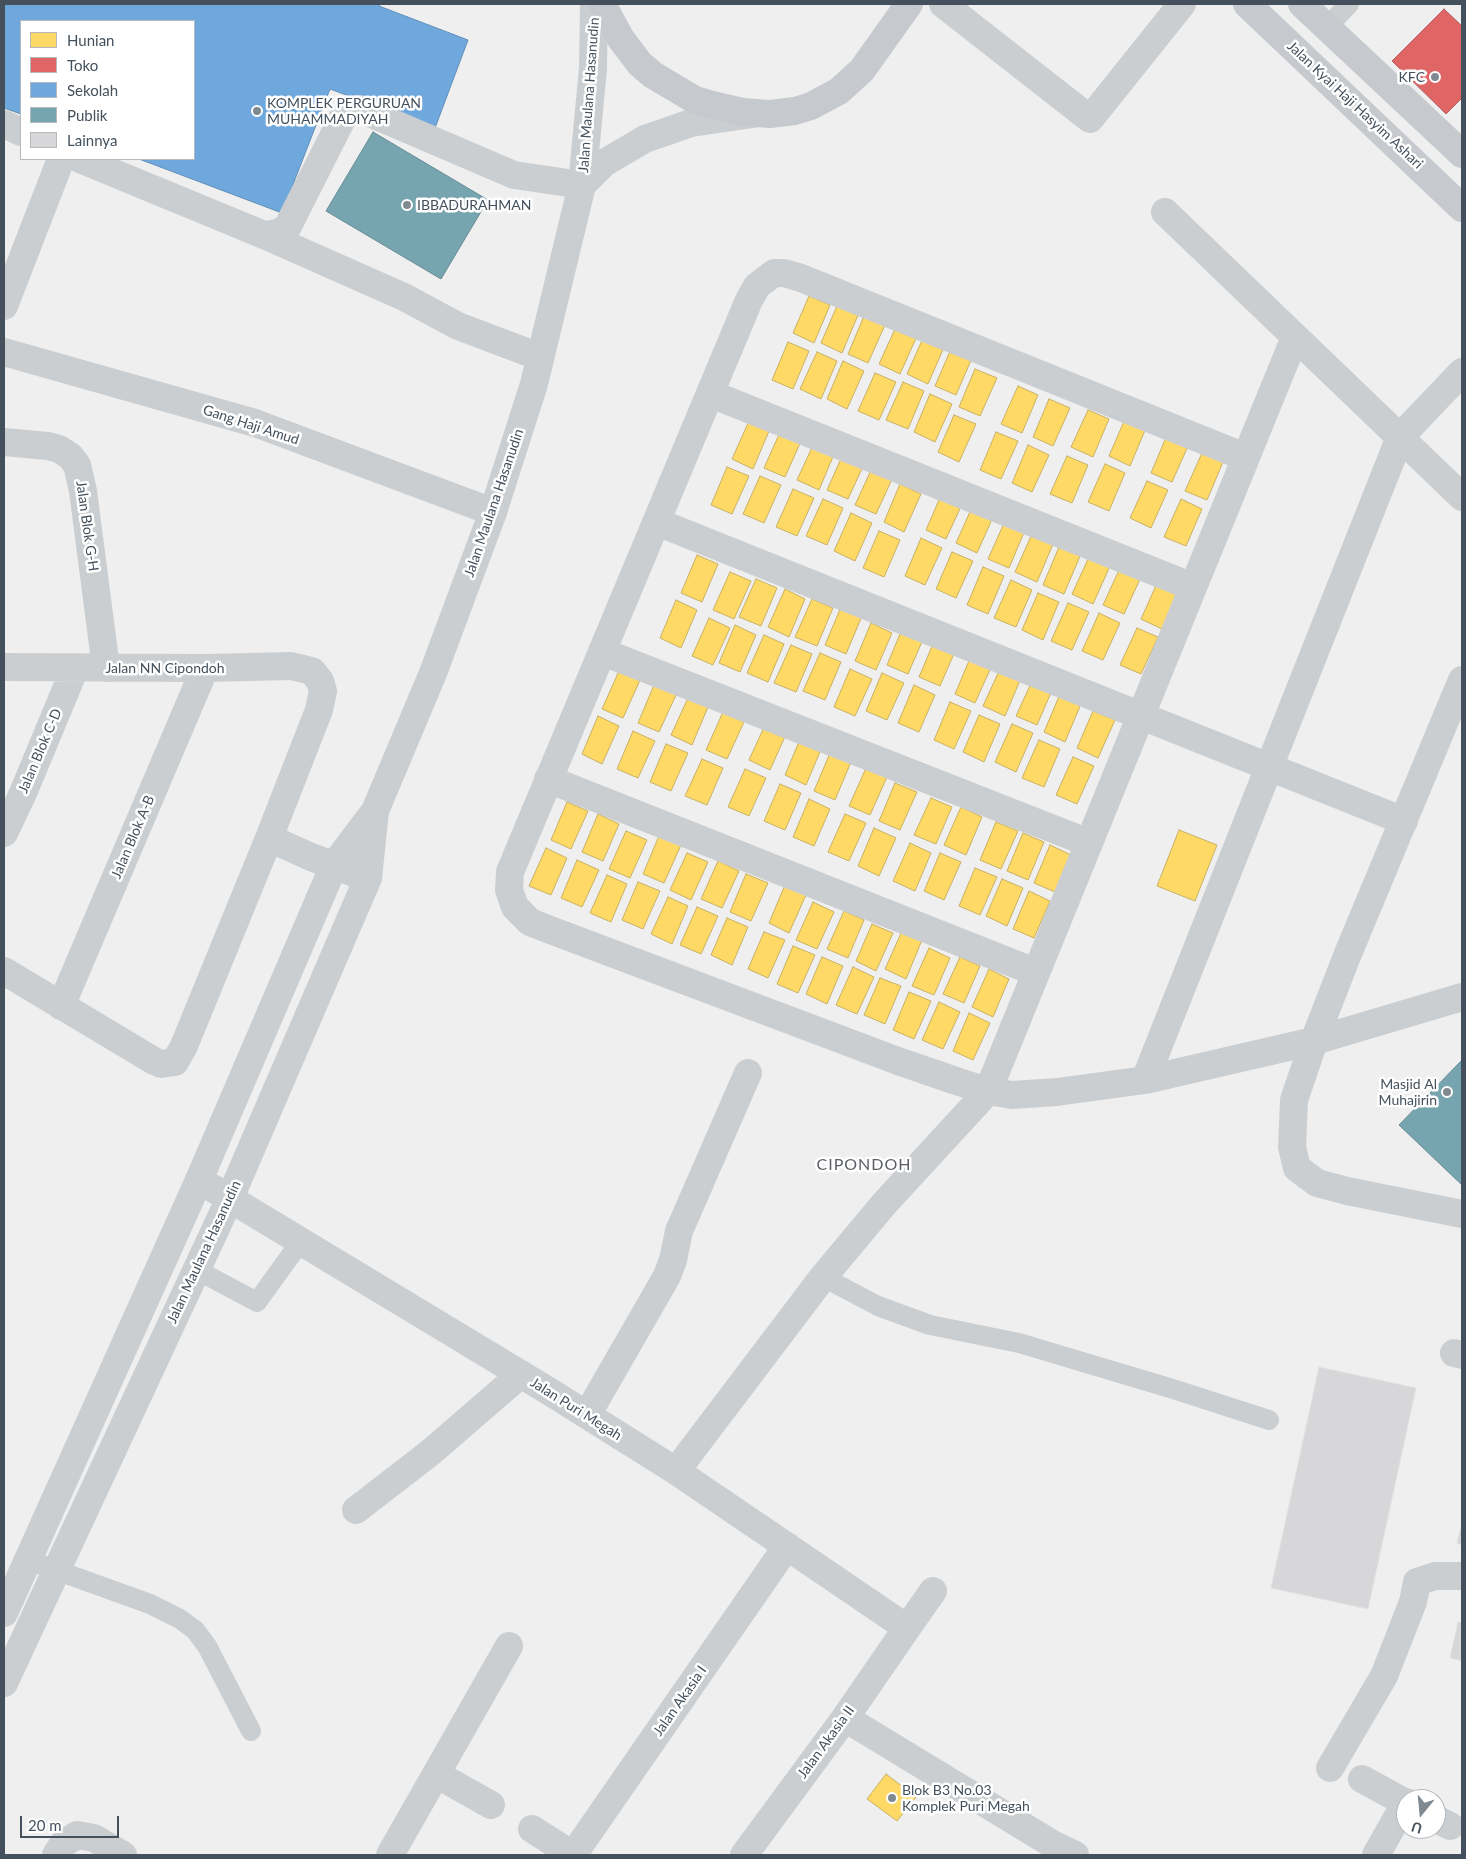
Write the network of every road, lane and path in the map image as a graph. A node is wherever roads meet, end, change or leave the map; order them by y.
1 (594, 4) edge
2 (602, 4) edge
3 (909, 4) edge
4 (943, 4) edge
5 (1182, 4) edge
6 (1248, 4) edge
7 (1302, 4) edge
8 (1349, 4) edge
9 (1327, 27) junction
10 (759, 113) junction
11 (4, 124) edge
12 (20, 132) edge
13 (1462, 154) edge
14 (61, 160) edge
15 (82, 160) edge
16 (582, 185) junction
17 (1462, 208) edge
18 (1166, 212) dead end
19 (264, 235) junction
20 (4, 306) edge
21 (1295, 337) junction
22 (4, 352) edge
23 (540, 356) junction
24 (1462, 372) edge
25 (711, 394) junction
26 (1400, 437) junction
27 (4, 442) edge
28 (1246, 458) junction
29 (1462, 497) edge
30 (486, 509) junction
31 (657, 522) junction
32 (1193, 587) junction
33 (603, 652) junction
34 (4, 667) edge
35 (75, 668) junction
36 (106, 668) junction
37 (205, 668) junction
38 (1462, 680) edge
39 (1140, 715) junction
40 (1269, 767) junction
41 (548, 779) junction
42 (13, 793) edge
43 (376, 811) junction
44 (1404, 821) junction
45 (4, 833) edge
46 (269, 838) junction
47 (1089, 843) junction
48 (334, 864) junction
49 (368, 878) junction
50 (4, 971) edge
51 (1035, 972) junction
52 (1462, 997) edge
53 (61, 1006) junction
54 (1314, 1041) junction
55 (748, 1073) dead end
56 (1145, 1080) junction
57 (988, 1091) junction
58 (199, 1180) junction
59 (236, 1202) junction
60 (1462, 1214) edge
61 (293, 1236) junction
62 (204, 1273) junction
63 (824, 1277) junction
64 (113, 1372) junction
65 (521, 1374) junction
66 (143, 1384) junction
67 (587, 1415) junction
68 (1268, 1420) dead end
69 (676, 1471) junction
70 (356, 1510) dead end
71 (788, 1546) junction
72 (28, 1560) junction
73 (67, 1574) junction
74 (1462, 1576) edge
75 (933, 1591) dead end
76 (4, 1613) edge
77 (907, 1628) junction
78 (509, 1646) dead end
79 (4, 1684) edge
80 (845, 1718) junction
81 (251, 1732) dead end
82 (1330, 1768) dead end
83 (436, 1774) junction
84 (1362, 1779) dead end
85 (1396, 1798) edge
86 (491, 1805) dead end
87 (1396, 1820) edge
88 (532, 1829) dead end
89 (1064, 1852) edge
90 (56, 1855) edge
91 (123, 1855) edge
92 (390, 1855) edge
93 (573, 1855) edge
94 (744, 1855) edge
95 (1376, 1855) edge

1 - 16 street, Jalan Maulana Hasanudin
2 - 10 main road
3 - 10 main road
4 - 5 street
6 - 17 main road, Jalan Kyai Haji Hasyim Ashari
7 - 9 main road
8 - 9 lane
9 - 13 main road
10 - 16 street, Jalan Maulana Hasanudin
11 - 12 street
14 - 20 street
15 - 19 street
16 - 19 street
16 - 23 street, Jalan Maulana Hasanudin
18 - 21 street
19 - 23 street
21 - 26 street
21 - 28 street
22 - 30 street, Gang Haji Amud
23 - 30 street, Jalan Maulana Hasanudin
24 - 26 street
25 - 28 street
25 - 31 street
25 - 32 street
26 - 29 street
26 - 40 street
27 - 36 street, Jalan Blok G-H
28 - 32 street
30 - 43 street, Jalan Maulana Hasanudin
31 - 33 street
31 - 39 street
32 - 39 street
33 - 41 street
33 - 47 street
34 - 35 street, Jalan NN Cipondoh
35 - 36 street, Jalan NN Cipondoh
35 - 42 street, Jalan Blok C-D
36 - 37 street, Jalan NN Cipondoh
37 - 46 street, Jalan NN Cipondoh
37 - 53 street, Jalan Blok A-B
38 - 44 street
39 - 40 street
39 - 47 street
40 - 44 street
40 - 56 street
41 - 51 street
41 - 57 street
42 - 45 street, Jalan Blok C-D
43 - 48 street, Jalan Maulana Hasanudin
43 - 49 street, Jalan Maulana Hasanudin
44 - 54 street
46 - 48 street
46 - 53 street
47 - 51 street
48 - 49 street
48 - 58 street, Jalan Maulana Hasanudin
49 - 59 street, Jalan Maulana Hasanudin
50 - 53 street
51 - 57 street
52 - 54 street
54 - 56 street
54 - 60 street
55 - 67 street
56 - 57 street
57 - 63 street
58 - 59 street, Jalan Puri Megah
58 - 64 street, Jalan Maulana Hasanudin
59 - 61 street, Jalan Puri Megah
59 - 62 street, Jalan Maulana Hasanudin
61 - 62 lane
61 - 65 street, Jalan Puri Megah
62 - 66 street, Jalan Maulana Hasanudin
63 - 68 lane
63 - 69 street
64 - 66 street
64 - 72 street, Jalan Maulana Hasanudin
65 - 67 street, Jalan Puri Megah
65 - 70 street
66 - 73 street, Jalan Maulana Hasanudin
67 - 69 street, Jalan Puri Megah
69 - 71 street, Jalan Puri Megah
71 - 77 street, Jalan Puri Megah
71 - 93 street, Jalan Akasia I
72 - 73 lane
72 - 76 street, Jalan Maulana Hasanudin
73 - 79 street, Jalan Maulana Hasanudin
73 - 81 lane
74 - 82 street
75 - 77 street
77 - 80 street, Jalan Akasia II
78 - 83 street
80 - 89 street
80 - 94 street, Jalan Akasia II
83 - 86 street
83 - 92 street
84 - 85 street
87 - 95 street
88 - 93 street
90 - 91 street

